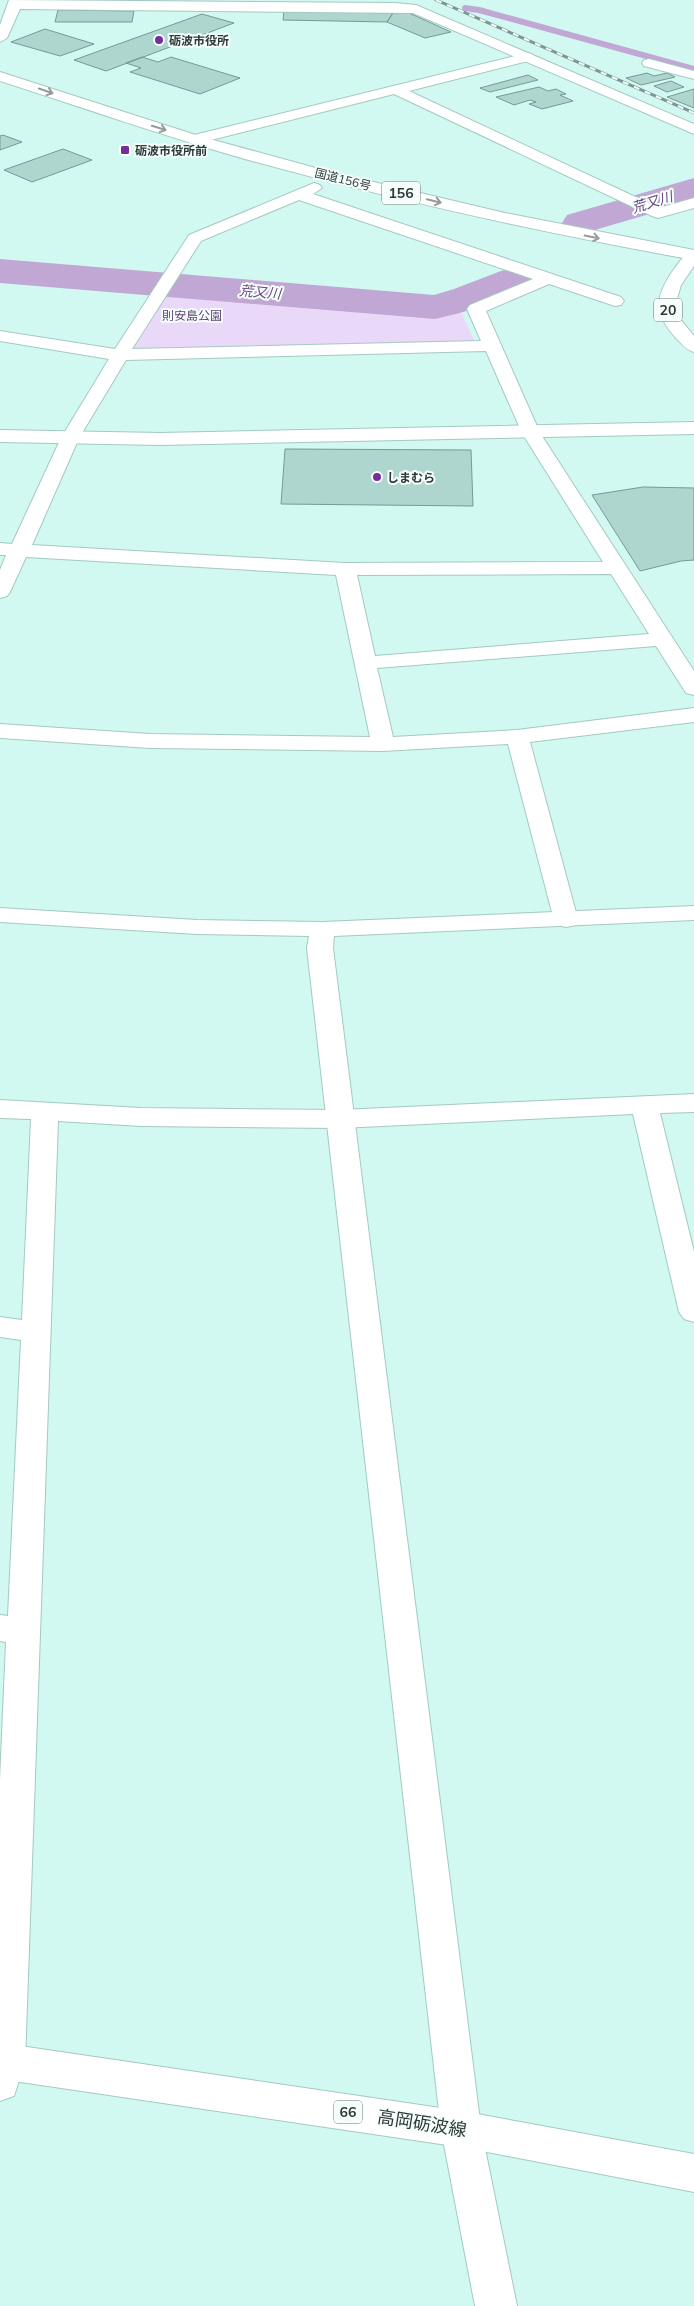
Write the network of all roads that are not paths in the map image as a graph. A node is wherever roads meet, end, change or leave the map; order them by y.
1 (15, 2) edge
2 (271, 3) edge
3 (0, 38) edge
4 (527, 57) junction
5 (649, 63) dead end
6 (694, 75) edge
7 (0, 76) edge
8 (394, 89) junction
9 (694, 129) edge
10 (195, 139) junction
11 (162, 145) dead end
12 (223, 164) dead end
13 (268, 176) dead end
14 (307, 192) junction
15 (694, 196) edge
16 (694, 203) edge
17 (648, 208) junction
18 (691, 263) edge
19 (550, 278) junction
20 (615, 301) dead end
21 (0, 336) edge
22 (492, 346) junction
23 (694, 347) edge
24 (120, 355) junction
25 (694, 428) edge
26 (531, 433) junction
27 (0, 436) edge
28 (70, 438) junction
29 (10, 550) edge
30 (618, 568) junction
31 (345, 569) junction
32 (0, 592) edge
33 (662, 639) junction
34 (366, 663) junction
35 (694, 688) edge
36 (694, 715) edge
37 (0, 731) edge
38 (517, 737) junction
39 (383, 744) junction
40 (694, 913) edge
41 (0, 915) edge
42 (566, 920) junction
43 (322, 928) junction
44 (694, 1103) edge
45 (645, 1107) junction
46 (0, 1109) edge
47 (45, 1111) junction
48 (340, 1119) junction
49 (694, 1312) edge
50 (0, 1328) edge
51 (36, 1332) junction
52 (12, 1630) edge
53 (2, 2069) edge
54 (461, 2129) junction
55 (694, 2173) edge
56 (496, 2306) edge

1 - 2 main road
1 - 3 main road
2 - 4 main road
4 - 8 main road
4 - 9 main road
5 - 6 main road
7 -> 10 main road, 国道156号 / 156
8 - 10 main road
8 - 17 main road
10 -> 18 main road, 国道156号 / 156
11 - 12 main road
13 - 14 main road, 国道156号 / 156
14 - 18 main road, 国道156号 / 156
14 - 19 main road
14 - 24 main road
15 - 17 main road
16 - 17 main road
18 - 23 main road, 20
19 - 20 main road
19 - 22 main road
21 - 24 main road
22 - 24 main road
22 - 26 main road
24 - 28 main road
25 - 26 main road
26 - 28 main road
26 - 30 main road
27 - 28 main road
28 - 29 main road
29 - 31 main road
29 - 32 main road
30 - 31 main road
30 - 33 main road
31 - 34 main road
33 - 34 main road
33 - 35 main road
34 - 39 main road
36 - 38 main road
37 - 39 main road
38 - 39 main road
38 - 42 main road
40 - 42 main road
41 - 43 main road
42 - 43 main road
43 - 48 main road
44 - 45 main road
45 - 48 main road
45 - 49 main road
46 - 47 main road
47 - 48 main road
47 - 51 main road
48 - 54 main road
50 - 51 main road
51 - 52 main road
52 - 53 main road
53 - 54 main road, 高岡砺波線 / 66
54 - 55 main road, 高岡砺波線 / 66
54 - 56 main road

